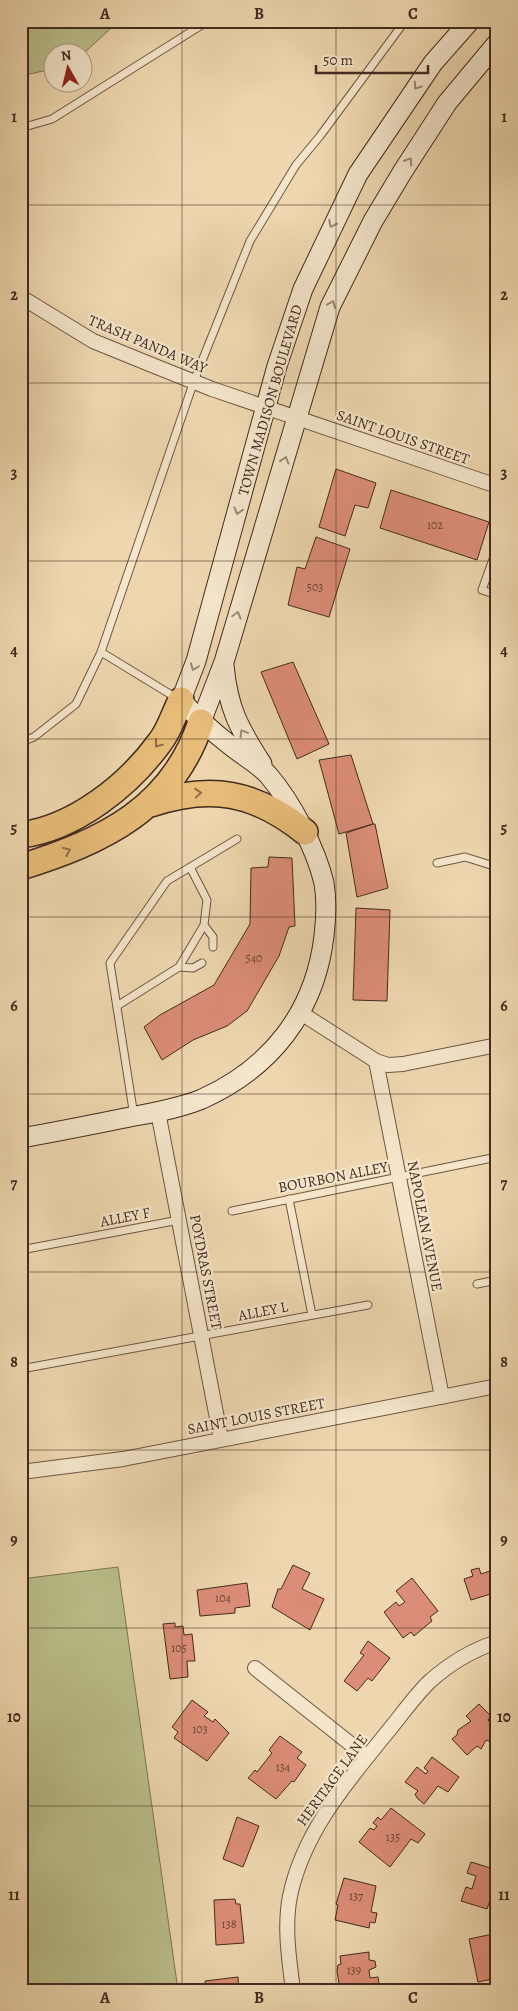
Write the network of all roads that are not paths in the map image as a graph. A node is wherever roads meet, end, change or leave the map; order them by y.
1 (208, 21) edge
2 (404, 21) edge
3 (470, 21) edge
4 (497, 43) edge
5 (21, 128) edge
6 (21, 297) edge
7 (194, 381) junction
8 (267, 408) junction
9 (298, 418) junction
10 (497, 486) edge
11 (497, 548) edge
12 (497, 595) edge
13 (101, 652) junction
14 (224, 662) junction
15 (181, 700) junction
16 (201, 722) junction
17 (21, 742) edge
18 (268, 775) junction
19 (151, 804) junction
20 (305, 832) junction
21 (21, 836) edge
22 (237, 839) dead end
23 (436, 863) dead end
24 (497, 866) edge
25 (21, 867) edge
26 (190, 867) junction
27 (204, 925) junction
28 (213, 947) dead end
29 (202, 963) dead end
30 (179, 967) junction
31 (116, 1006) junction
32 (301, 1013) junction
33 (497, 1045) edge
34 (376, 1061) junction
35 (158, 1112) junction
36 (134, 1116) junction
37 (21, 1138) edge
38 (497, 1158) edge
39 (399, 1178) junction
40 (289, 1199) junction
41 (232, 1211) dead end
42 (179, 1220) junction
43 (21, 1250) edge
44 (497, 1280) edge
45 (477, 1284) dead end
46 (368, 1305) dead end
47 (312, 1315) junction
48 (201, 1336) junction
49 (21, 1369) edge
50 (497, 1386) edge
51 (442, 1397) junction
52 (221, 1439) junction
53 (21, 1472) edge
54 (497, 1642) edge
55 (255, 1668) dead end
56 (367, 1757) junction
57 (293, 1990) edge

1 - 5 lane
2 - 7 lane
3 -> 8 main road, TOWN MADISON BOULEVARD
9 -> 4 main road, TOWN MADISON BOULEVARD
6 - 7 street, TRASH PANDA WAY
7 - 8 street, TRASH PANDA WAY
7 - 13 lane
8 - 9 street, TRASH PANDA WAY
8 -> 15 main road, TOWN MADISON BOULEVARD
9 - 10 street, SAINT LOUIS STREET
14 -> 9 main road, TOWN MADISON BOULEVARD
11 - 12 lane
13 - 15 lane
13 - 17 lane
14 - 16 main road, TOWN MADISON BOULEVARD
18 -> 14 main road
15 - 16 main road
15 -> 21 highway
16 - 18 main road
16 - 19 highway
18 - 20 main road
19 -> 20 highway
25 -> 19 highway
20 - 32 main road
22 - 26 lane
23 - 24 lane
26 - 27 lane
26 - 31 lane
27 - 28 lane
27 - 30 lane
29 - 30 lane
30 - 31 lane
31 - 36 lane
32 - 34 street
32 - 35 main road
33 - 34 street
34 - 39 street, NAPOLEAN AVENUE
35 - 36 main road
35 - 42 street, POYDRAS STREET
36 - 37 main road
38 - 39 lane, BOURBON ALLEY
39 - 40 lane, BOURBON ALLEY
39 - 51 street, NAPOLEAN AVENUE
40 - 41 lane, BOURBON ALLEY
40 - 47 lane
42 - 43 lane, ALLEY F
42 - 48 street, POYDRAS STREET
44 - 45 lane
46 - 47 lane, ALLEY L
47 - 48 lane, ALLEY L
48 - 49 lane, ALLEY L
48 - 52 street, POYDRAS STREET
50 - 51 street, SAINT LOUIS STREET
51 - 52 street, SAINT LOUIS STREET
52 - 53 street, SAINT LOUIS STREET
54 - 56 street, HERITAGE LANE
55 - 56 street
56 - 57 street, HERITAGE LANE

